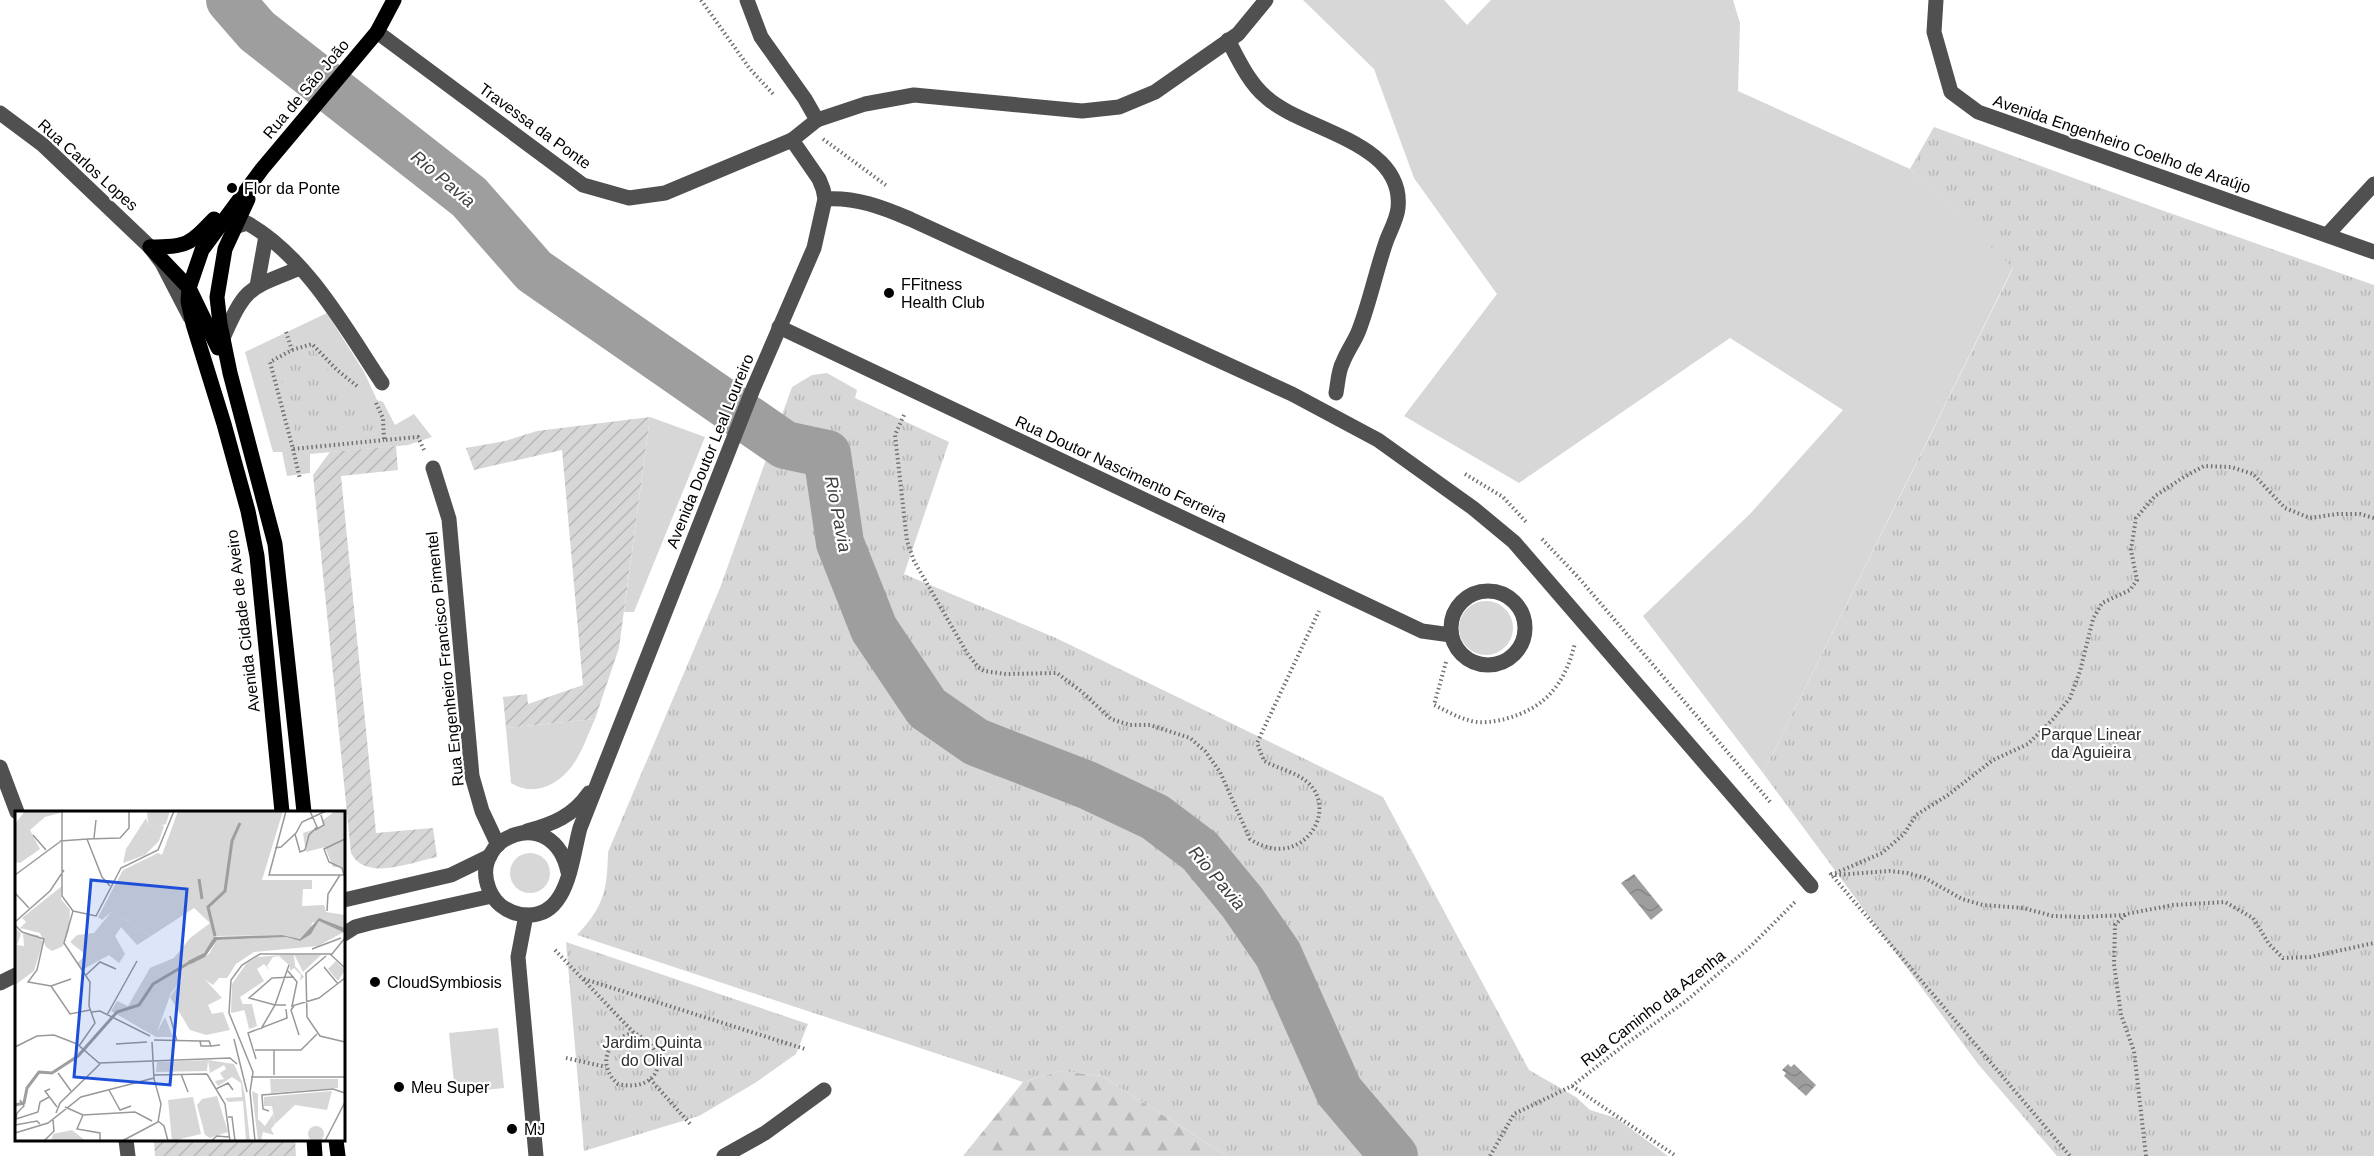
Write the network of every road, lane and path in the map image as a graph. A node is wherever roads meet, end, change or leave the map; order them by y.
1 (394, 0) edge
2 (701, 0) edge
3 (747, 0) edge
4 (1266, 0) edge
5 (1936, 0) edge
6 (377, 32) junction
7 (1228, 40) junction
8 (779, 100) dead end
9 (0, 113) edge
10 (812, 124) junction
11 (792, 140) junction
12 (262, 169) junction
13 (2374, 184) edge
14 (891, 190) dead end
15 (825, 200) junction
16 (234, 227) junction
17 (2327, 235) junction
18 (266, 236) junction
19 (150, 247) junction
20 (2374, 252) edge
21 (300, 268) junction
22 (257, 286) junction
23 (189, 288) junction
24 (193, 324) junction
25 (779, 327) junction
26 (286, 332) dead end
27 (223, 338) junction
28 (292, 350) junction
29 (230, 373) junction
30 (382, 384) dead end
31 (366, 392) dead end
32 (1336, 393) dead end
33 (371, 397) dead end
34 (904, 415) dead end
35 (384, 440) junction
36 (293, 449) junction
37 (433, 468) joint
38 (1464, 473) dead end
39 (300, 479) dead end
40 (2374, 518) edge
41 (1533, 529) dead end
42 (1540, 537) dead end
43 (1319, 611) dead end
44 (1580, 618) junction
45 (1451, 635) junction
46 (1446, 662) dead end
47 (0, 767) edge
48 (599, 779) junction
49 (16, 811) edge
50 (282, 811) edge
51 (304, 811) edge
52 (1778, 812) dead end
53 (521, 833) junction
54 (494, 850) junction
55 (1824, 866) dead end
56 (568, 872) junction
57 (1831, 875) junction
58 (1811, 886) junction
59 (370, 892) junction
60 (345, 893) edge
61 (492, 896) junction
62 (345, 901) edge
63 (2127, 914) junction
64 (526, 915) junction
65 (345, 927) edge
66 (2374, 943) edge
67 (555, 950) dead end
68 (15, 976) edge
69 (583, 978) junction
70 (0, 983) edge
71 (634, 1033) junction
72 (805, 1049) dead end
73 (566, 1058) dead end
74 (606, 1067) junction
75 (650, 1079) junction
76 (1572, 1086) junction
77 (824, 1090) dead end
78 (691, 1125) dead end
79 (126, 1141) edge
80 (314, 1141) edge
81 (336, 1141) edge
82 (128, 1156) edge
83 (315, 1156) edge
84 (338, 1156) edge
85 (536, 1156) edge
86 (724, 1156) edge
87 (1490, 1156) edge
88 (1676, 1156) edge
89 (2070, 1156) edge
90 (2146, 1156) edge

1 - 6 main road, Rua de São João
2 - 8 path
3 - 10 street
4 - 7 street
5 - 17 street, Avenida Engenheiro Coelho de Araújo
6 - 11 street, Travessa da Ponte
6 - 12 main road, Rua de São João
7 - 10 street
7 - 32 street
9 - 19 street, Rua Carlos Lopes
10 - 11 street, Travessa da Ponte
10 - 14 path
11 - 15 street
12 - 16 main road
12 - 19 main road
12 - 23 main road, Avenida Cidade de Aveiro
13 - 17 street
15 - 25 street, Avenida Doutor Leal Loureiro
15 - 44 street
16 - 18 street
16 - 27 main road
17 - 20 street, Avenida Engenheiro Coelho de Araújo
18 - 21 street
18 - 22 street
19 - 23 main road
19 - 24 street, Avenida Cidade de Aveiro
21 - 22 street
21 - 30 street
22 - 27 street
23 - 24 main road, Avenida Cidade de Aveiro
23 - 29 main road
24 - 50 main road, Avenida Cidade de Aveiro
25 - 45 street, Rua Doutor Nascimento Ferreira
25 - 48 street, Avenida Doutor Leal Loureiro
26 - 28 path
27 - 29 main road
28 - 31 path
28 - 36 path
29 - 51 main road
33 - 35 path
34 - 43 path
35 - 36 path
35 - 37 path
36 - 39 path
37 - 54 street, Rua Engenheiro Francisco Pimentel
38 - 41 path
40 - 57 path, Rua Caminho da Azenha
42 - 52 path
44 - 46 path
44 - 58 street
45 - 45 street
47 - 49 street
48 - 53 street, Avenida Doutor Leal Loureiro
48 - 56 street, Avenida Doutor Leal Loureiro
53 - 54 street, Avenida Doutor Leal Loureiro
53 - 56 street
54 - 59 street, Avenida Doutor Leal Loureiro
54 - 61 street
55 - 57 path
56 - 64 street, Avenida Doutor Leal Loureiro
57 - 58 path, Rua Caminho da Azenha
57 - 63 path
57 - 89 path
58 - 76 path, Rua Caminho da Azenha
59 - 60 street
59 - 62 street
61 - 64 street
61 - 65 street
63 - 66 path
63 - 90 path
64 - 85 street
67 - 69 path
68 - 70 street
69 - 71 path
69 - 72 path
71 - 74 path
71 - 75 path
73 - 74 path
74 - 75 path
75 - 78 path
76 - 87 path, Rua Caminho da Azenha
76 - 88 path
77 - 86 street
79 - 82 street
80 - 83 main road
81 - 84 main road

